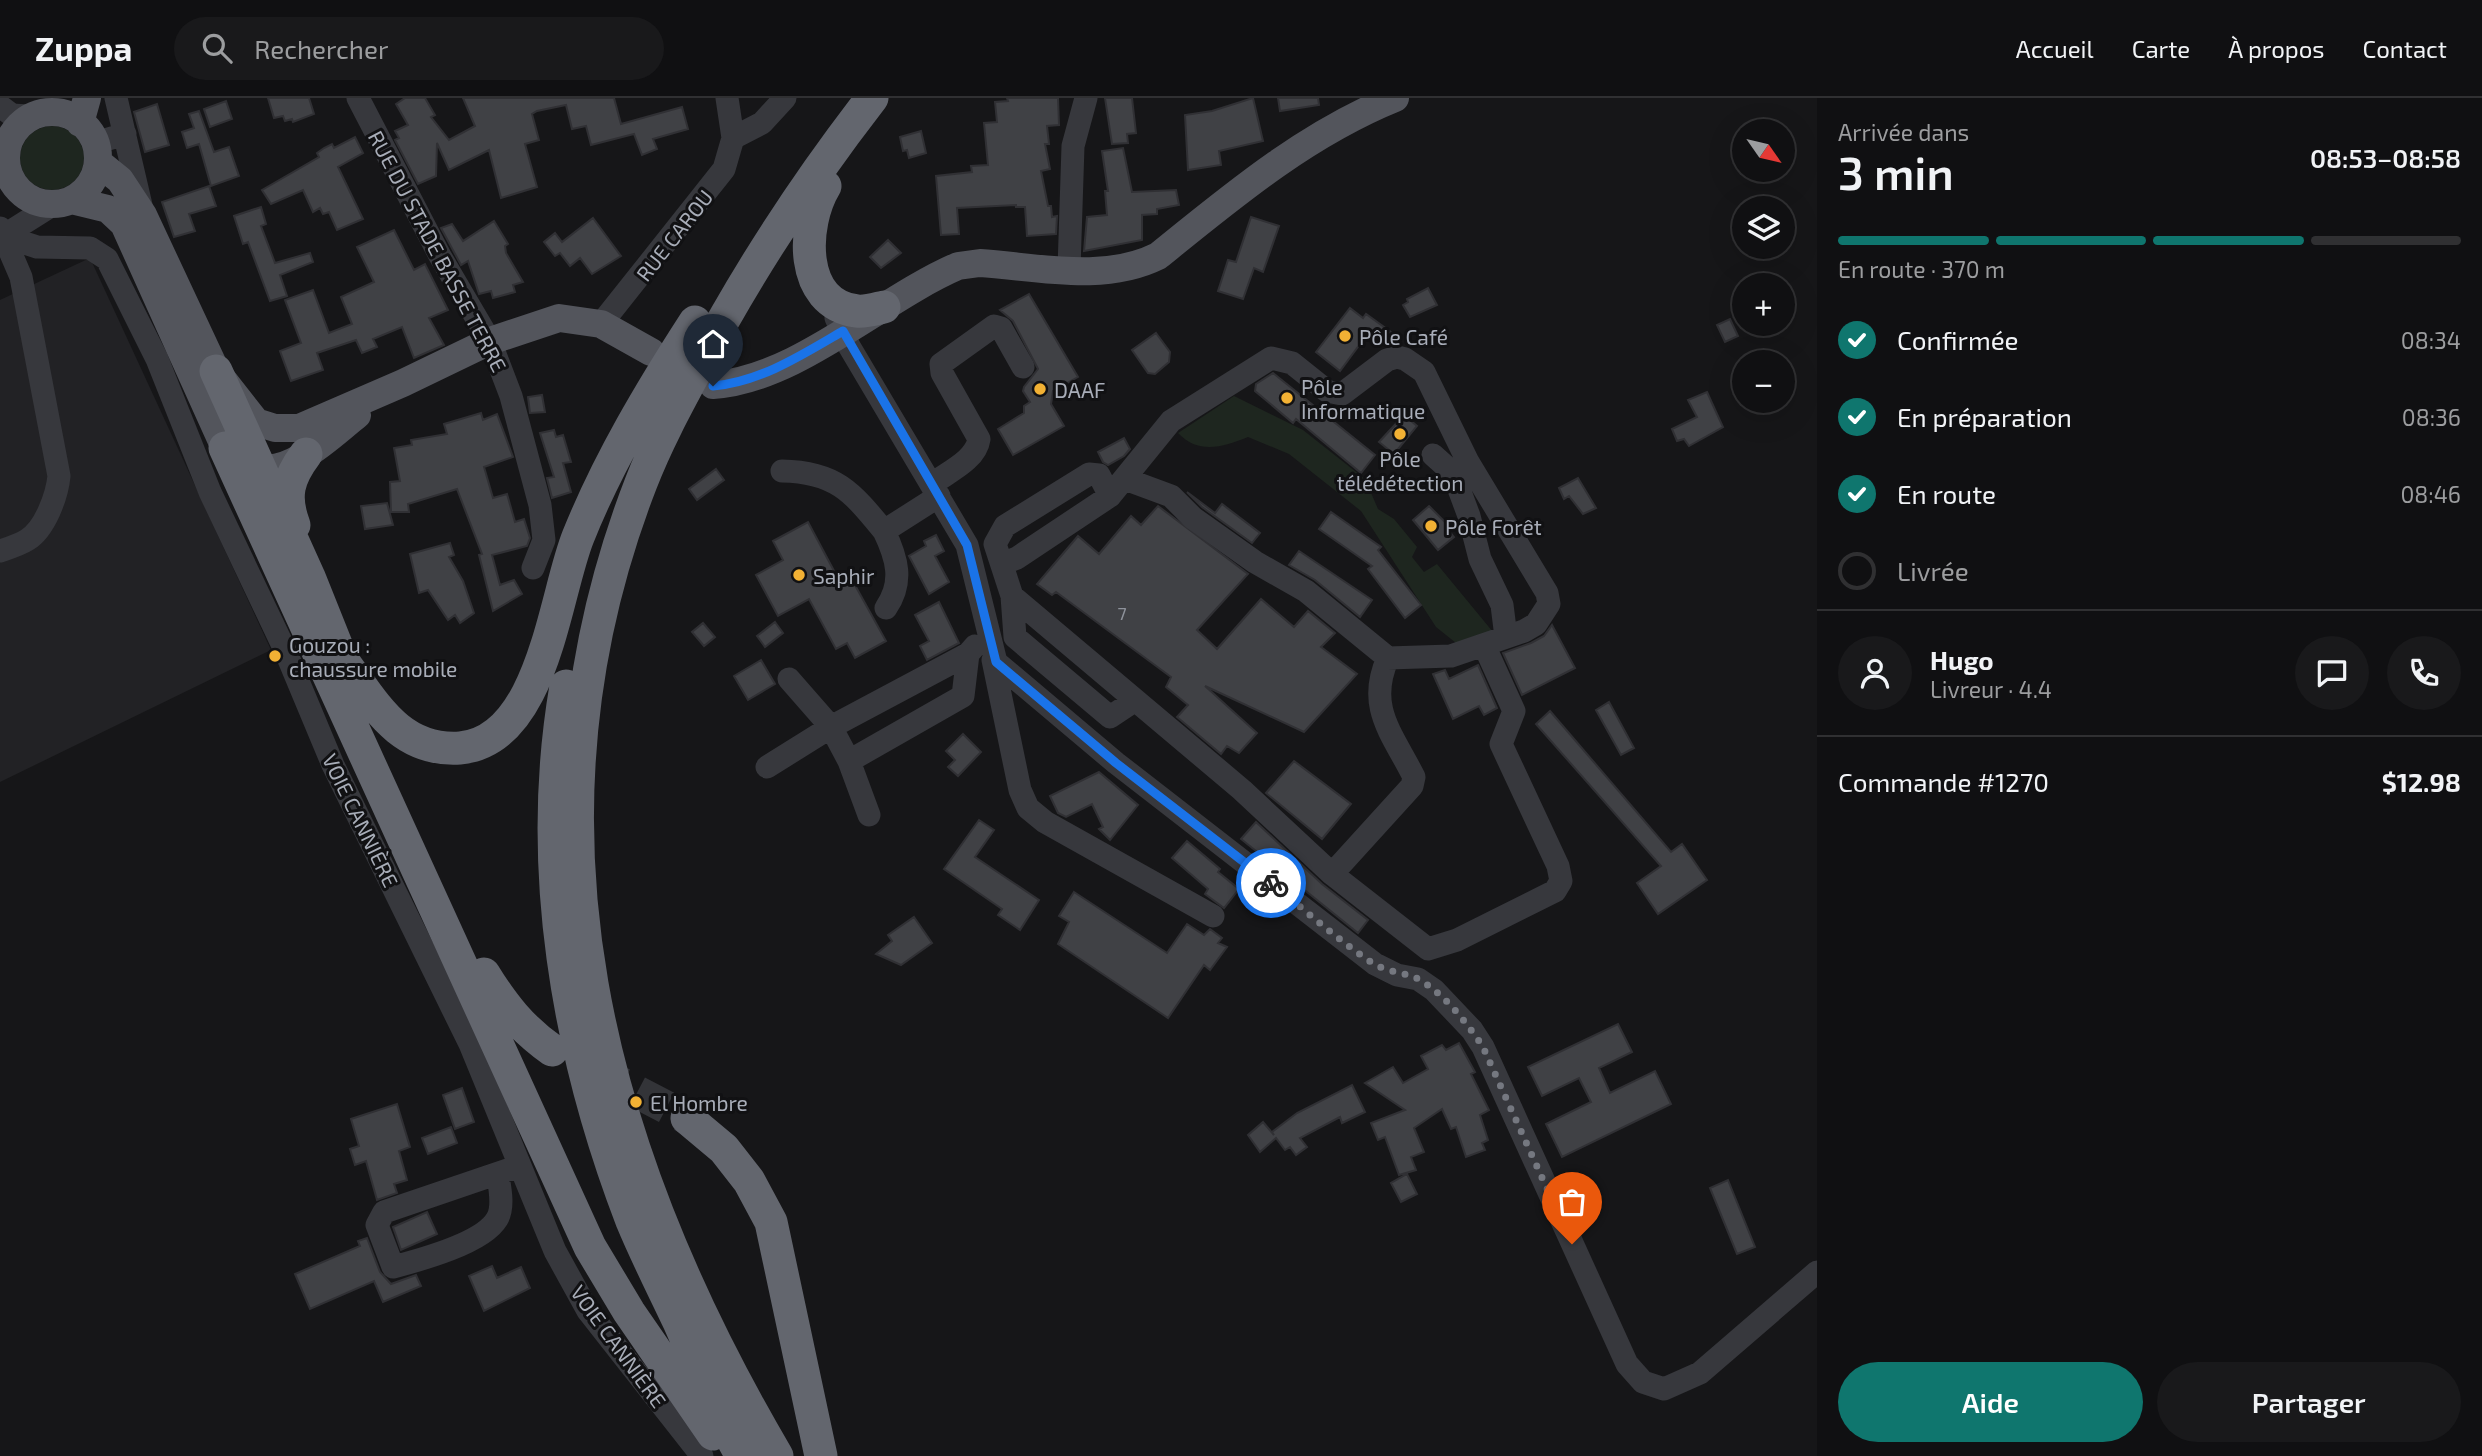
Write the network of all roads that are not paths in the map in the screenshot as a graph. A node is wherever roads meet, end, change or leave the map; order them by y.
1 (116, 98) edge
2 (358, 98) edge
3 (727, 98) edge
4 (785, 98) edge
5 (843, 98) edge
6 (872, 98) edge
7 (884, 98) edge
8 (1086, 98) edge
9 (1395, 98) edge
10 (0, 106) edge
11 (40, 109) edge
12 (90, 132) edge
13 (125, 134) junction
14 (733, 138) junction
15 (2, 155) edge
16 (63, 202) junction
17 (143, 215) junction
18 (1, 234) edge
19 (1012, 265) junction
20 (1069, 269) junction
21 (938, 275) junction
22 (814, 278) junction
23 (884, 307) junction
24 (695, 322) junction
25 (601, 324) junction
26 (846, 339) junction
27 (490, 341) junction
28 (652, 352) dead end
29 (1023, 368) dead end
30 (216, 371) junction
31 (303, 441) junction
32 (225, 448) junction
33 (1433, 455) dead end
34 (258, 467) junction
35 (1460, 467) junction
36 (782, 471) dead end
37 (1118, 487) junction
38 (935, 490) junction
39 (884, 531) junction
40 (967, 545) junction
41 (0, 551) edge
42 (1002, 564) junction
43 (533, 568) dead end
44 (309, 577) junction
45 (887, 608) dead end
46 (987, 629) junction
47 (1506, 637) junction
48 (1483, 645) junction
49 (968, 654) junction
50 (1388, 658) junction
51 (343, 662) junction
52 (789, 679) dead end
53 (831, 727) junction
54 (849, 761) junction
55 (767, 767) dead end
56 (869, 815) dead end
57 (1332, 874) junction
58 (1213, 916) dead end
59 (552, 1050) dead end
60 (687, 1118) tunnel mouth
61 (508, 1171) junction
62 (1817, 1272) edge
63 (702, 1456) edge
64 (729, 1456) edge
65 (742, 1456) edge
66 (777, 1456) edge
67 (821, 1456) edge

1 - 13 street
2 - 27 street, RUE DU STADE BASSE TERRE
3 - 14 street
4 - 14 street
5 - 24 highway
6 - 66 highway
7 - 22 highway
8 - 20 street
9 - 20 main road
10 - 11 street
11 - 12 main road
11 - 15 main road
12 - 13 street
12 - 16 main road
12 - 17 main road
13 - 17 street
14 - 25 street, RUE CAROU
15 - 16 main road
16 - 18 street
16 - 32 main road
17 - 30 main road
18 - 41 street
18 - 61 street, VOIE CANNIÈRE
19 - 20 main road
19 - 21 main road
19 - 26 main road
21 - 23 main road
21 - 26 main road
22 - 23 highway
22 - 26 street
23 - 26 main road
24 - 51 highway
24 - 65 highway
25 - 27 main road
25 - 28 main road
26 - 38 street
27 - 31 main road
27 - 43 street, RUE DU STADE BASSE TERRE
29 - 38 street
30 - 31 main road
30 - 34 highway
31 - 34 main road
31 - 44 highway
32 - 34 main road
32 - 64 highway
33 - 35 street
34 - 44 highway
35 - 37 street
35 - 47 street
35 - 47 street
36 - 39 street
37 - 42 street
37 - 42 street
37 - 50 street
38 - 39 street
38 - 40 street
39 - 45 street
40 - 42 street
40 - 46 street
42 - 57 street
44 - 51 highway
46 - 49 street
46 - 58 street
46 - 62 street
47 - 48 street
48 - 50 street
48 - 57 street
49 - 53 street
49 - 54 street
50 - 57 street
51 - 59 highway
52 - 53 street
53 - 54 street
53 - 55 street
54 - 56 street
60 - 67 highway
61 - 61 street
61 - 63 street, VOIE CANNIÈRE

